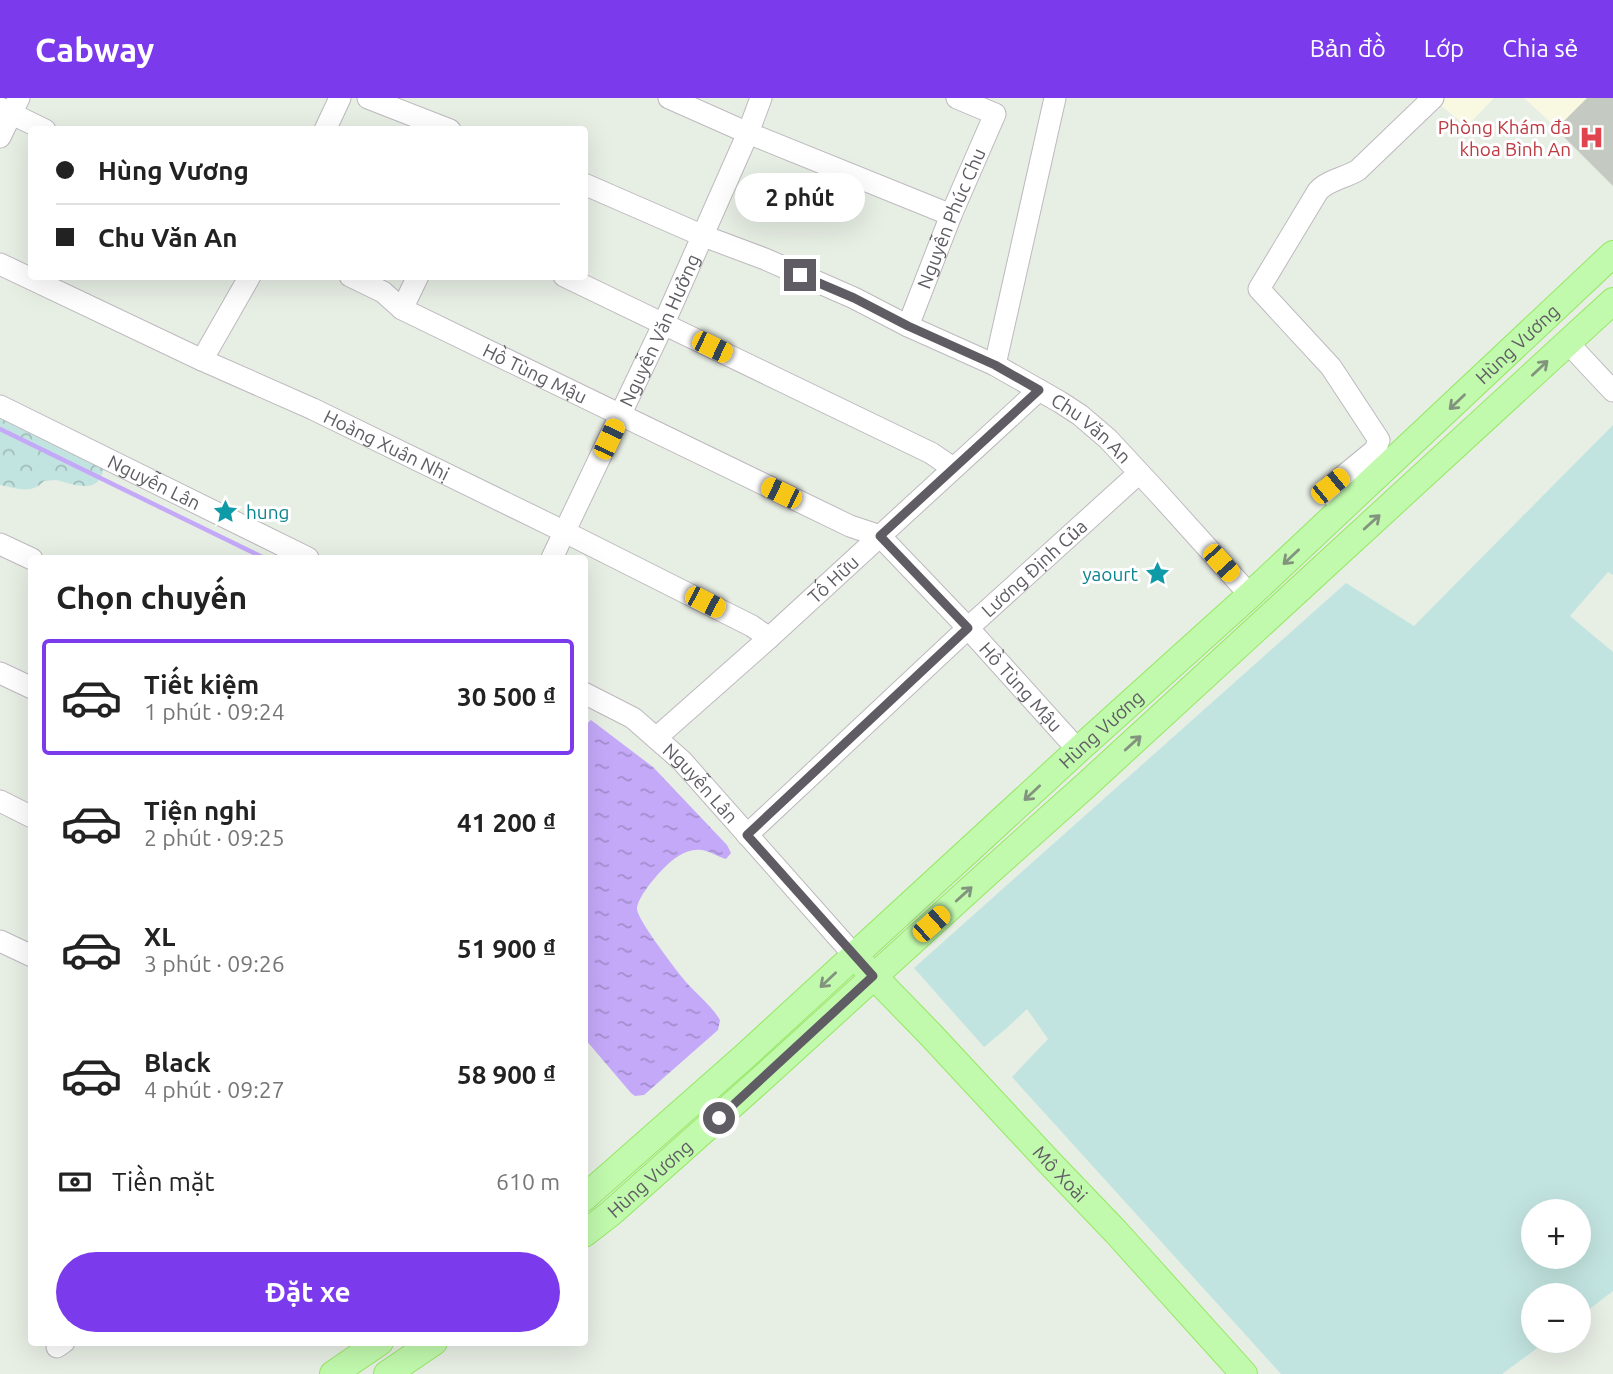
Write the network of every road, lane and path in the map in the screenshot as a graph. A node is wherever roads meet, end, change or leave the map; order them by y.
1 (341, 98) edge
2 (368, 98) edge
3 (670, 98) edge
4 (761, 98) edge
5 (957, 98) edge
6 (1055, 98) edge
7 (1433, 98) edge
8 (10, 106) edge
9 (39, 126) edge
10 (327, 126) edge
11 (440, 126) edge
12 (748, 133) junction
13 (0, 137) edge
14 (588, 186) edge
15 (951, 215) junction
16 (701, 235) junction
17 (1613, 254) edge
18 (0, 264) edge
19 (28, 277) edge
20 (34, 280) edge
21 (248, 280) edge
22 (358, 280) edge
23 (416, 280) edge
24 (573, 280) edge
25 (1613, 301) edge
26 (402, 309) junction
27 (1544, 319) junction
28 (664, 323) junction
29 (908, 326) junction
30 (1567, 343) junction
31 (202, 360) junction
32 (995, 365) junction
33 (1039, 390) junction
34 (1613, 391) edge
35 (0, 405) edge
36 (620, 416) junction
37 (953, 468) junction
38 (1139, 473) junction
39 (1341, 511) junction
40 (565, 533) junction
41 (880, 536) junction
42 (0, 544) edge
43 (302, 555) edge
44 (554, 555) edge
45 (28, 557) edge
46 (1250, 595) junction
47 (968, 628) junction
48 (769, 638) junction
49 (0, 673) edge
50 (28, 686) edge
51 (588, 695) edge
52 (656, 738) junction
53 (1078, 750) junction
54 (0, 801) edge
55 (28, 815) edge
56 (747, 835) junction
57 (0, 941) edge
58 (28, 954) edge
59 (854, 955) junction
60 (873, 976) junction
61 (588, 1194) edge
62 (588, 1231) edge
63 (367, 1346) edge
64 (428, 1346) edge
65 (332, 1374) edge
66 (387, 1374) edge
67 (1244, 1374) edge

1 - 10 street
2 - 11 street
3 - 12 street
4 - 12 street, Nguyễn Văn Hưởng
5 - 15 street, Nguyễn Phúc Chu
6 - 32 street
7 - 39 street
8 - 9 street
8 - 13 street
12 - 15 street
12 - 16 street, Nguyễn Văn Hưởng
14 - 16 street, Chu Văn An
15 - 29 street, Nguyễn Phúc Chu
16 - 28 street, Nguyễn Văn Hưởng
16 - 29 street, Chu Văn An
17 - 27 main road, Hùng Vương
18 - 19 street, Hoàng Xuân Nhị
20 - 31 street, Hoàng Xuân Nhị
21 - 31 street
22 - 26 street, Hồ Tùng Mậu
23 - 26 street
24 - 28 street
25 - 30 main road, Hùng Vương
26 - 36 street, Hồ Tùng Mậu
27 - 30 main road
27 -> 39 main road, Hùng Vương
28 - 36 street, Nguyễn Văn Hưởng
28 - 37 street
29 - 32 street, Chu Văn An
30 - 34 street
60 -> 30 main road, Hùng Vương
31 - 40 street, Hoàng Xuân Nhị
32 - 33 street, Chu Văn An
33 - 37 street, Tố Hữu
33 - 38 street, Chu Văn An
35 - 43 street, Nguyễn Lân
36 - 40 street, Nguyễn Văn Hưởng
36 - 41 street, Hồ Tùng Mậu
37 - 41 street, Tố Hữu
38 - 46 street, Chu Văn An
38 - 47 street, Lương Định Của
39 -> 46 main road, Hùng Vương
40 - 44 street, Nguyễn Văn Hưởng
40 - 48 street, Hoàng Xuân Nhị
41 - 47 street, Hồ Tùng Mậu
41 - 48 street, Tố Hữu
42 - 45 street
46 - 53 main road, Hùng Vương
47 - 53 street, Hồ Tùng Mậu
47 - 56 street, Lương Định Của
48 - 52 street, Tố Hữu
49 - 50 street
51 - 52 street, Nguyễn Lân
52 - 56 street, Nguyễn Lân
53 -> 59 main road, Hùng Vương
54 - 55 street
56 - 59 street, Nguyễn Lân
57 - 58 street
59 - 60 main road, Mô Xoài
59 -> 61 main road, Hùng Vương
60 - 62 main road, Hùng Vương
60 - 67 main road, Mô Xoài
63 - 65 main road
64 - 66 main road

